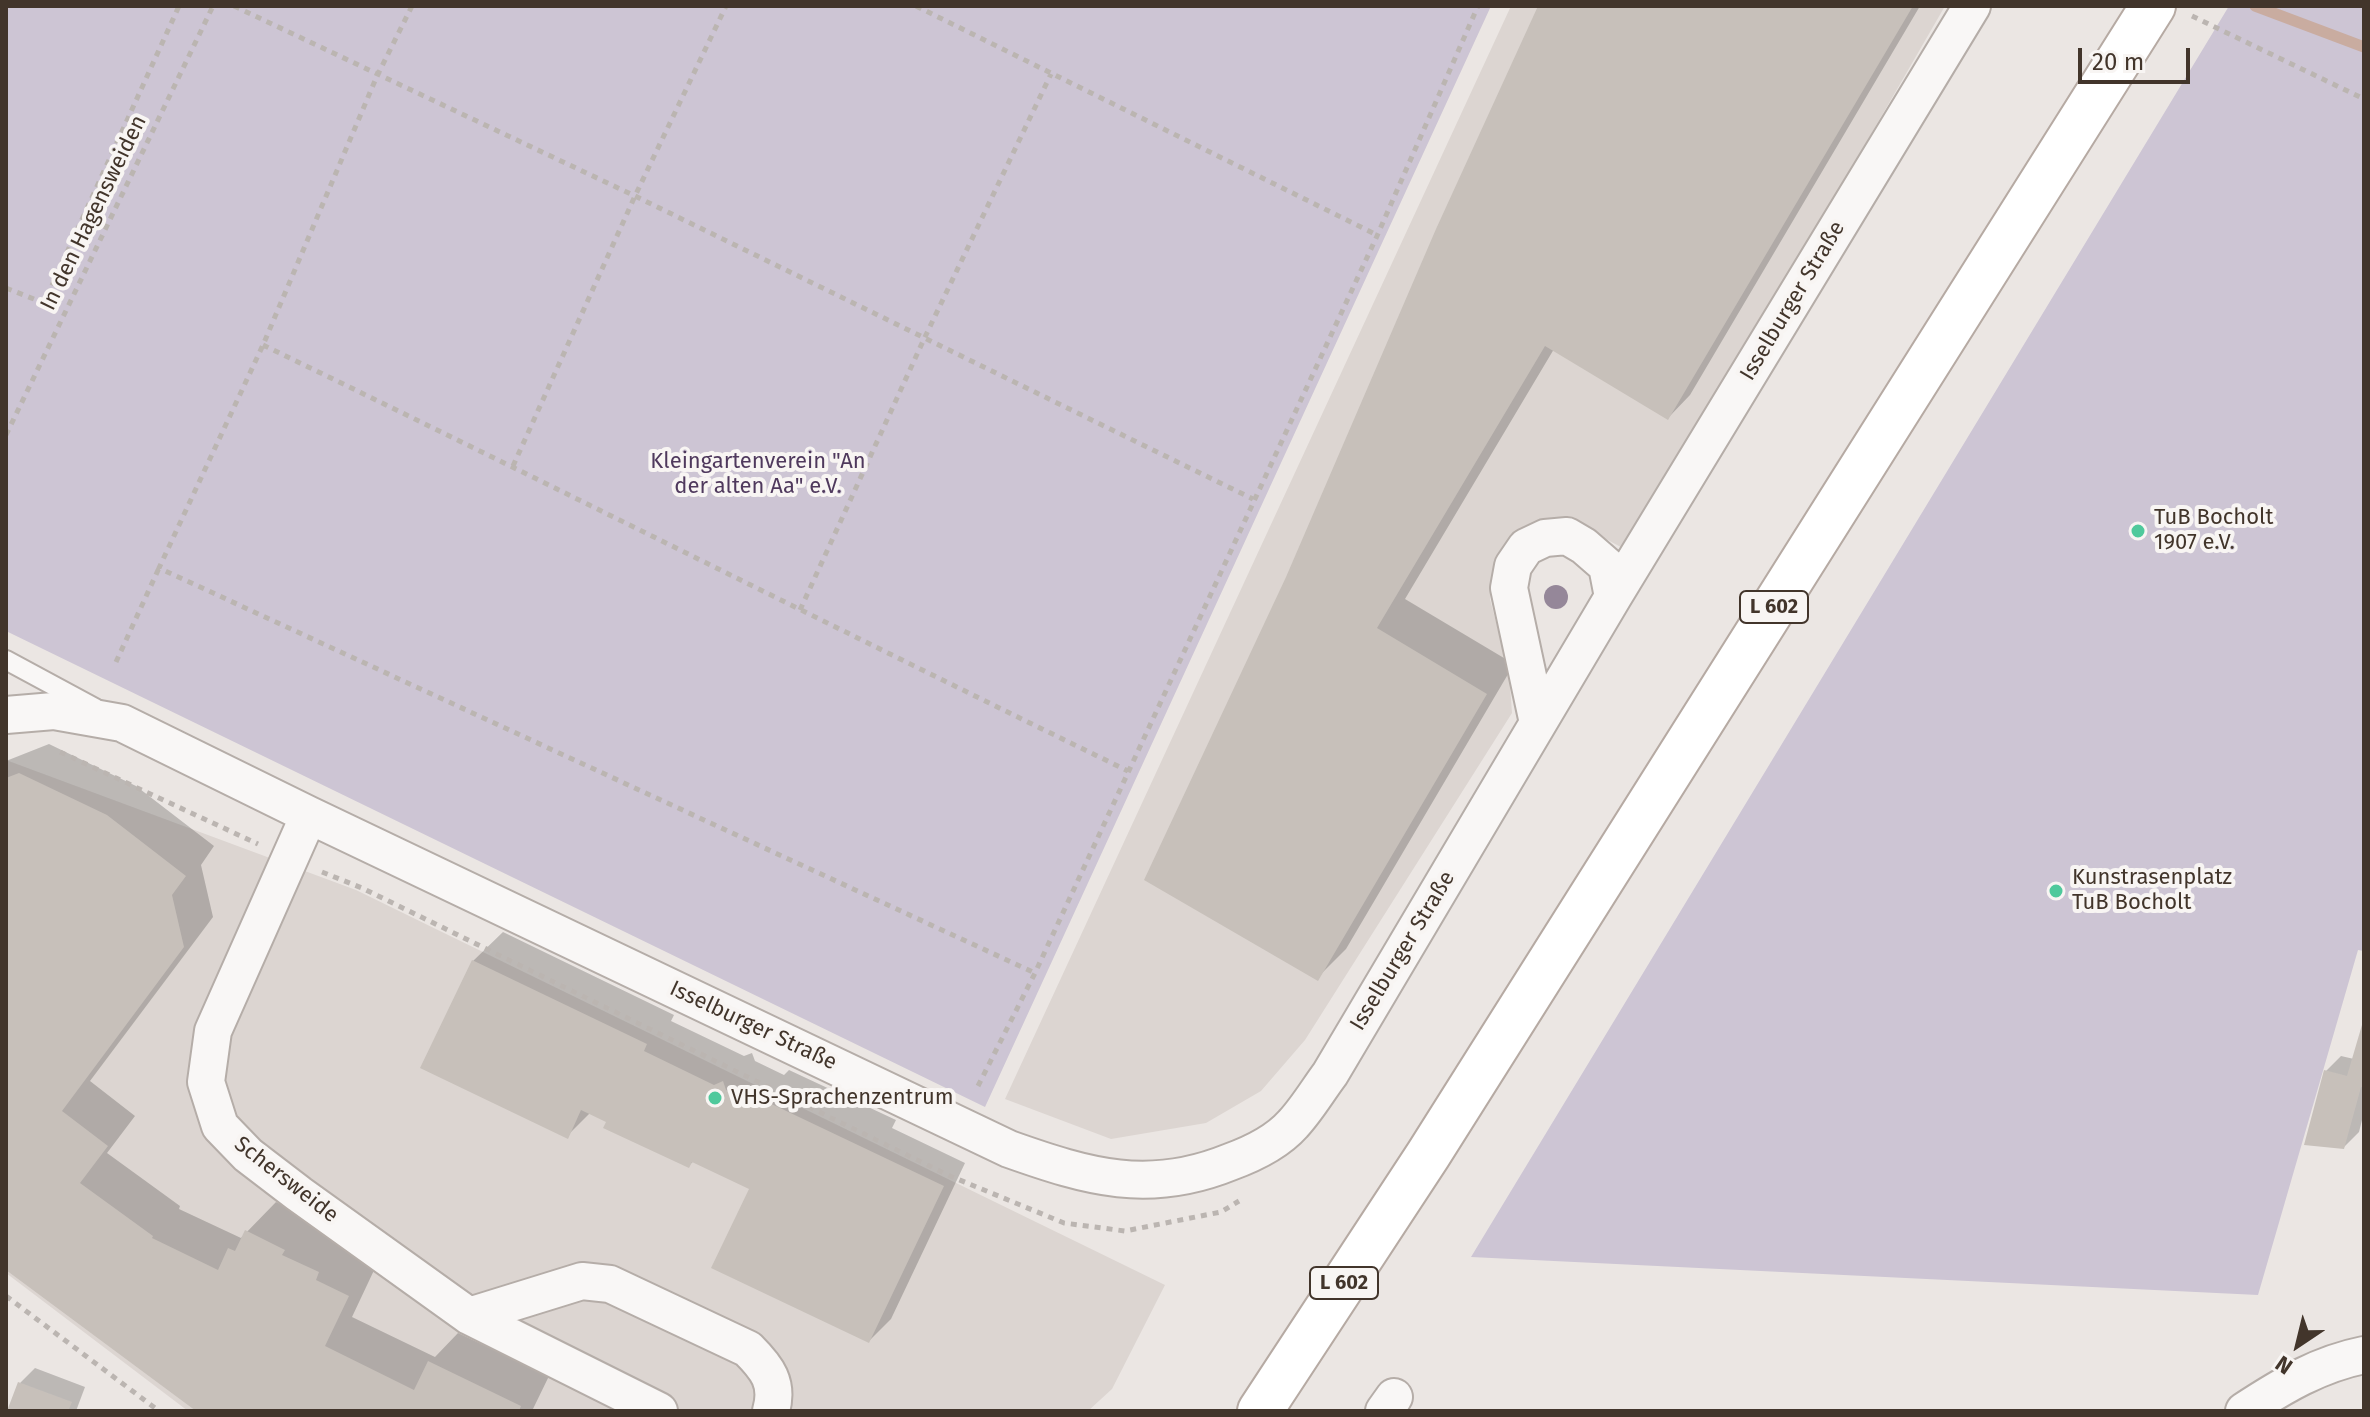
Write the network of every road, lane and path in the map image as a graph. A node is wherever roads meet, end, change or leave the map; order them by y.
1 (179, 6) edge
2 (213, 6) edge
3 (234, 6) edge
4 (412, 6) edge
5 (726, 6) edge
6 (916, 6) edge
7 (1478, 6) edge
8 (1972, 6) edge
9 (2171, 10) edge
10 (1051, 74) junction
11 (377, 76) junction
12 (2364, 99) edge
13 (635, 196) junction
14 (1377, 236) junction
15 (6, 288) edge
16 (924, 339) junction
17 (263, 345) junction
18 (6, 435) edge
19 (513, 466) junction
20 (1253, 499) junction
21 (159, 568) junction
22 (1613, 597) junction
23 (800, 610) junction
24 (6, 660) edge
25 (116, 662) dead end
26 (6, 715) edge
27 (122, 723) junction
28 (1538, 723) junction
29 (1128, 771) junction
30 (309, 815) junction
31 (1035, 973) junction
32 (978, 1086) dead end
33 (6, 1296) edge
34 (469, 1316) junction
35 (2364, 1355) edge
36 (159, 1411) edge
37 (659, 1411) edge
38 (771, 1411) edge
39 (1260, 1411) edge
40 (2244, 1411) edge

1 - 15 path
2 - 18 path, In den Hagensweiden
3 - 11 path
4 - 11 path
5 - 13 path
6 - 10 path
7 - 14 path
8 - 22 street, Isselburger Straße
9 - 12 path
9 - 39 main road, L 602
10 - 14 path
10 - 16 path
11 - 13 path
11 - 17 path
13 - 16 path
13 - 19 path
14 - 20 path
16 - 20 path
16 - 23 path
17 - 19 path
17 - 21 path
19 - 23 path
20 - 29 path
21 - 25 path
21 - 31 path
22 - 28 street, Isselburger Straße
22 - 28 street
23 - 29 path
24 - 27 lane
26 - 27 street, Isselburger Straße
27 - 30 street, Isselburger Straße
28 - 30 street, Isselburger Straße
29 - 31 path
30 - 34 street, Schersweide
31 - 32 path
33 - 36 path
34 - 37 street, Schersweide
34 - 38 street
35 - 40 street

